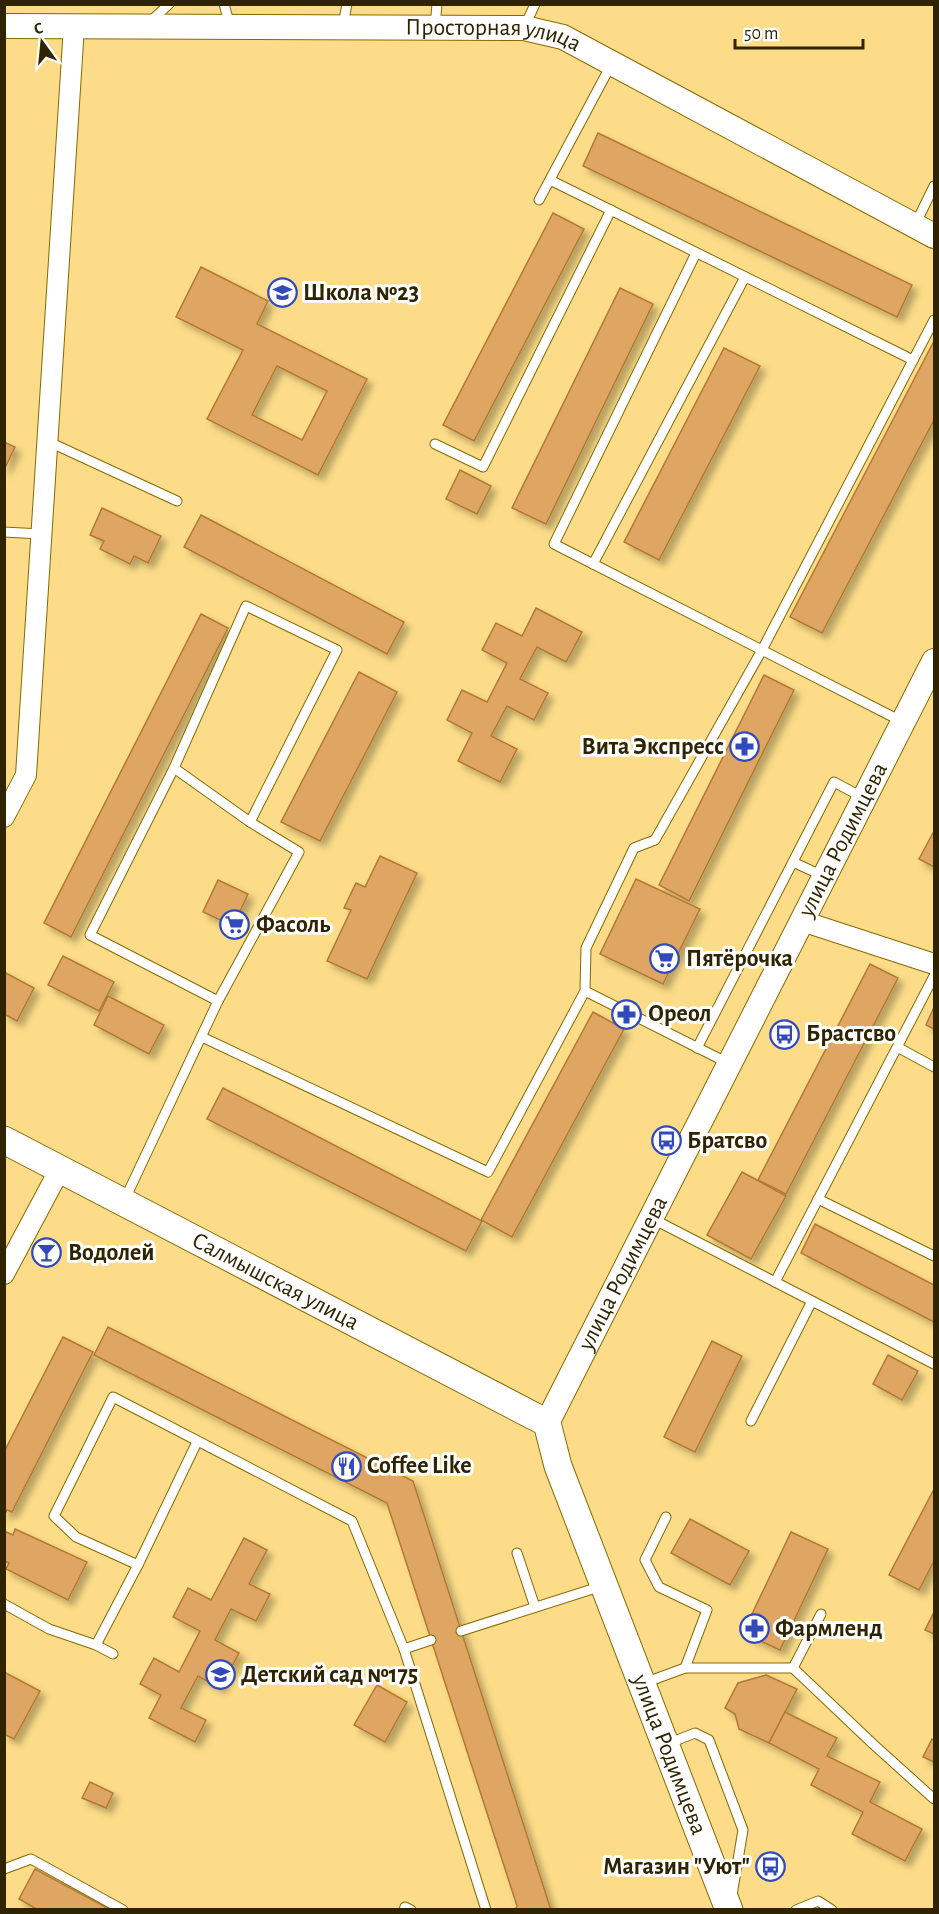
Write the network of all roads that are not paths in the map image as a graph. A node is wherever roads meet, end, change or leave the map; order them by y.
1 (170, 4) edge
2 (224, 4) edge
3 (535, 4) edge
4 (345, 16) edge
5 (436, 16) edge
6 (4, 26) edge
7 (74, 26) junction
8 (145, 27) junction
9 (231, 28) junction
10 (524, 28) junction
11 (612, 63) junction
12 (550, 180) junction
13 (934, 186) edge
14 (539, 200) dead end
15 (611, 210) junction
16 (925, 230) edge
17 (696, 253) junction
18 (745, 277) junction
19 (934, 320) edge
20 (913, 360) junction
21 (47, 441) junction
22 (435, 444) dead end
23 (177, 501) dead end
24 (4, 532) edge
25 (41, 534) junction
26 (593, 564) junction
27 (762, 650) junction
28 (934, 661) edge
29 (903, 722) junction
30 (174, 768) junction
31 (864, 799) junction
32 (4, 817) edge
33 (250, 822) junction
34 (793, 862) junction
35 (825, 877) junction
36 (802, 921) junction
37 (934, 964) edge
38 (934, 976) edge
39 (585, 991) junction
40 (218, 1001) junction
41 (202, 1037) junction
42 (697, 1048) junction
43 (899, 1048) junction
44 (730, 1064) junction
45 (934, 1067) edge
46 (4, 1140) edge
47 (60, 1168) junction
48 (818, 1199) junction
49 (124, 1201) junction
50 (651, 1218) junction
51 (934, 1256) edge
52 (4, 1274) edge
53 (775, 1282) junction
54 (812, 1302) junction
55 (934, 1364) edge
56 (751, 1421) dead end
57 (548, 1423) junction
58 (197, 1442) junction
59 (666, 1517) dead end
60 (518, 1553) dead end
61 (138, 1565) junction
62 (604, 1585) junction
63 (4, 1605) edge
64 (535, 1607) junction
65 (821, 1614) dead end
66 (461, 1631) dead end
67 (431, 1640) dead end
68 (96, 1645) junction
69 (404, 1649) junction
70 (113, 1654) dead end
71 (685, 1668) junction
72 (794, 1668) junction
73 (642, 1684) junction
74 (666, 1745) junction
75 (934, 1799) edge
76 (4, 1869) edge
77 (123, 1910) edge
78 (404, 1910) edge
79 (411, 1910) edge
80 (486, 1910) edge
81 (729, 1910) edge
82 (796, 1910) edge
83 (832, 1910) edge

1 - 8 lane
2 - 9 lane
3 - 10 lane
4 - 5 street, Просторная улица
4 - 9 street, Просторная улица
5 - 10 street, Просторная улица
6 - 7 street, Просторная улица
7 - 8 street, Просторная улица
7 - 21 street
8 - 9 street, Просторная улица
10 - 11 street, Просторная улица
11 - 12 lane
11 - 16 street, Просторная улица
12 - 14 lane
12 - 15 lane
13 - 16 lane
15 - 17 lane
15 - 22 lane
17 - 18 lane
17 - 26 lane
18 - 20 lane
18 - 26 lane
19 - 20 lane
20 - 27 lane
21 - 23 lane
21 - 25 street
24 - 25 lane
25 - 32 street
26 - 27 lane
27 - 29 lane
27 - 39 lane
28 - 29 street, улица Родимцева
29 - 31 street, улица Родимцева
30 - 33 lane
30 - 33 lane
30 - 40 lane
31 - 34 lane
31 - 35 street, улица Родимцева
33 - 40 lane
34 - 35 lane
34 - 42 lane
35 - 36 street, улица Родимцева
36 - 37 street
36 - 44 street, улица Родимцева
38 - 43 lane
39 - 41 lane
39 - 42 lane
40 - 41 lane
41 - 49 lane
42 - 44 lane
43 - 45 lane
43 - 48 lane
44 - 50 street, улица Родимцева
46 - 47 main road, Салмышская улица
47 - 49 main road, Салмышская улица
47 - 52 street
48 - 51 lane
48 - 53 lane
49 - 57 main road, Салмышская улица
50 - 53 lane
50 - 57 street, улица Родимцева
53 - 54 lane
54 - 55 lane
54 - 56 lane
57 - 62 main road, улица Родимцева
58 - 61 lane
58 - 61 lane
58 - 69 lane
59 - 71 lane
60 - 64 lane
61 - 68 lane
62 - 64 lane
62 - 73 main road, улица Родимцева
63 - 68 lane
64 - 66 lane
65 - 72 lane
67 - 69 lane
68 - 70 lane
69 - 80 lane
71 - 72 lane
71 - 73 lane
72 - 75 lane
73 - 74 main road, улица Родимцева
74 - 81 main road, улица Родимцева
74 - 81 lane
76 - 77 lane
78 - 79 lane
82 - 83 lane

